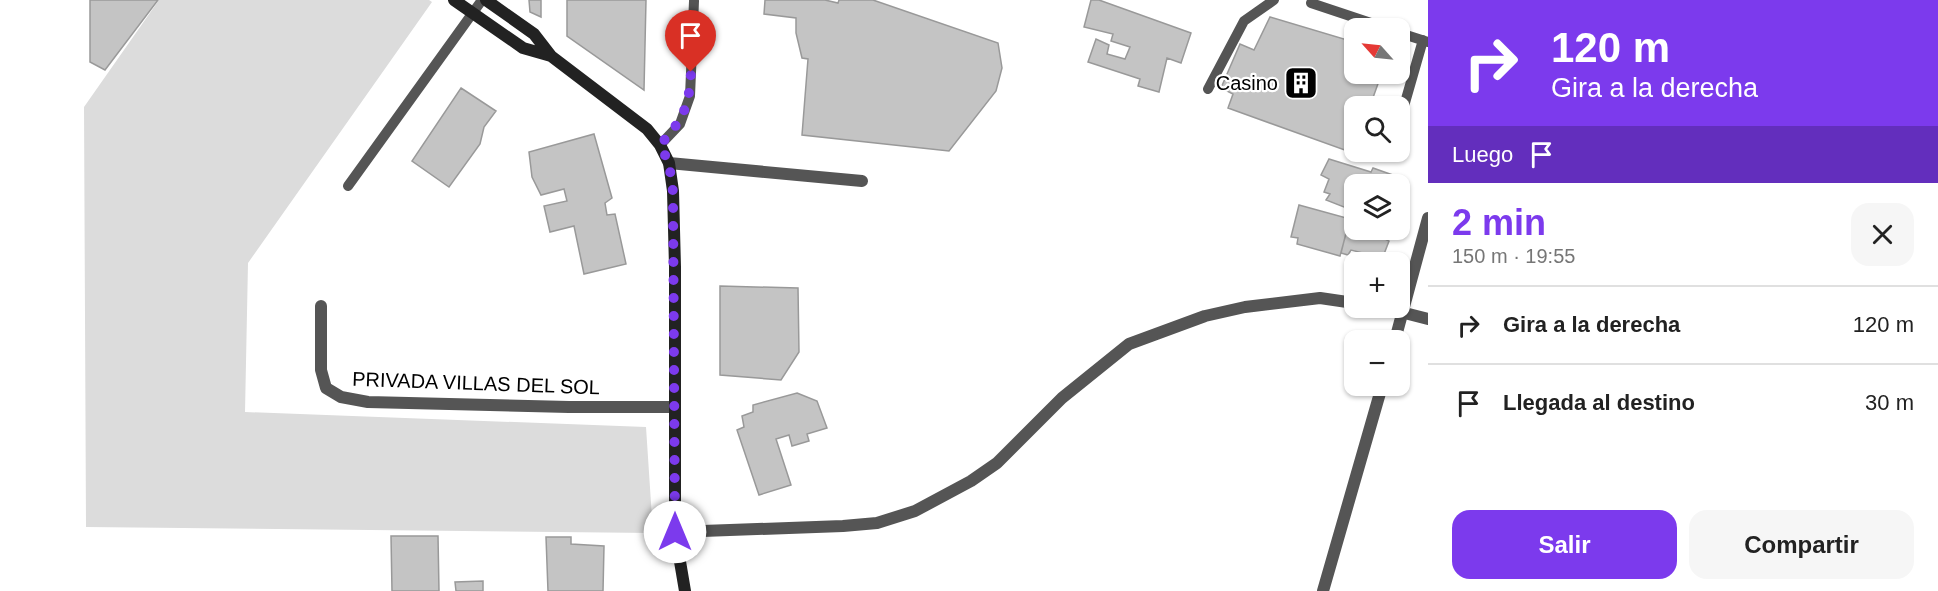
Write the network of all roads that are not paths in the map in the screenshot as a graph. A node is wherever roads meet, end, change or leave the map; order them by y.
1 (454, 0) edge
2 (484, 0) edge
3 (1274, 0) edge
4 (694, 1) edge
5 (1311, 3) dead end
6 (472, 13) junction
7 (1356, 18) edge
8 (1410, 36) edge
9 (1425, 41) edge
10 (551, 56) junction
11 (1208, 89) dead end
12 (1408, 96) edge
13 (660, 145) junction
14 (669, 163) junction
15 (862, 181) dead end
16 (348, 186) dead end
17 (1428, 218) edge
18 (1410, 284) edge
19 (1344, 302) edge
20 (321, 306) dead end
21 (1410, 313) edge
22 (1428, 319) edge
23 (1379, 396) edge
24 (675, 407) junction
25 (675, 532) junction
26 (685, 591) edge
27 (1323, 591) edge

1 - 6 street
2 - 6 lane
2 - 10 street
3 - 11 lane
4 - 13 lane
5 - 7 lane
6 - 10 street
6 - 16 lane
8 - 9 lane
9 - 12 lane
10 - 13 street
13 - 14 street
14 - 15 street
14 - 24 street
17 - 18 street
19 - 25 street
20 - 24 street, PRIVADA VILLAS DEL SOL
21 - 22 street
23 - 27 street
24 - 25 street
25 - 26 street

